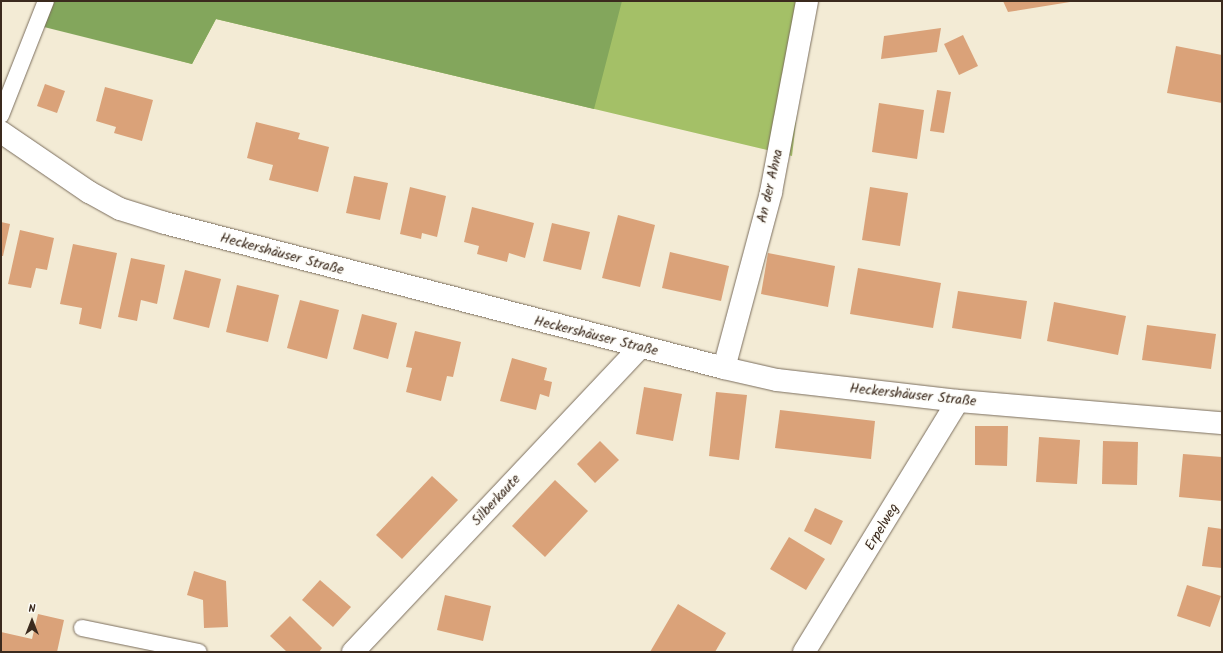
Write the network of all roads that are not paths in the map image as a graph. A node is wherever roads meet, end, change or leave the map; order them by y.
1 (46, 1) edge
2 (807, 1) edge
3 (1, 115) edge
4 (1, 132) edge
5 (639, 348) junction
6 (724, 368) junction
7 (958, 400) junction
8 (1222, 423) edge
9 (82, 628) dead end
10 (199, 652) edge
11 (353, 652) edge
12 (804, 652) edge

1 - 3 lane
2 - 6 street, An der Ahna
4 - 5 street, Heckershäuser Straße
5 - 6 street, Heckershäuser Straße
5 - 11 street, Silberkaute
6 - 7 street, Heckershäuser Straße
7 - 8 street, Heckershäuser Straße
7 - 12 street, Erpelweg
9 - 10 lane

